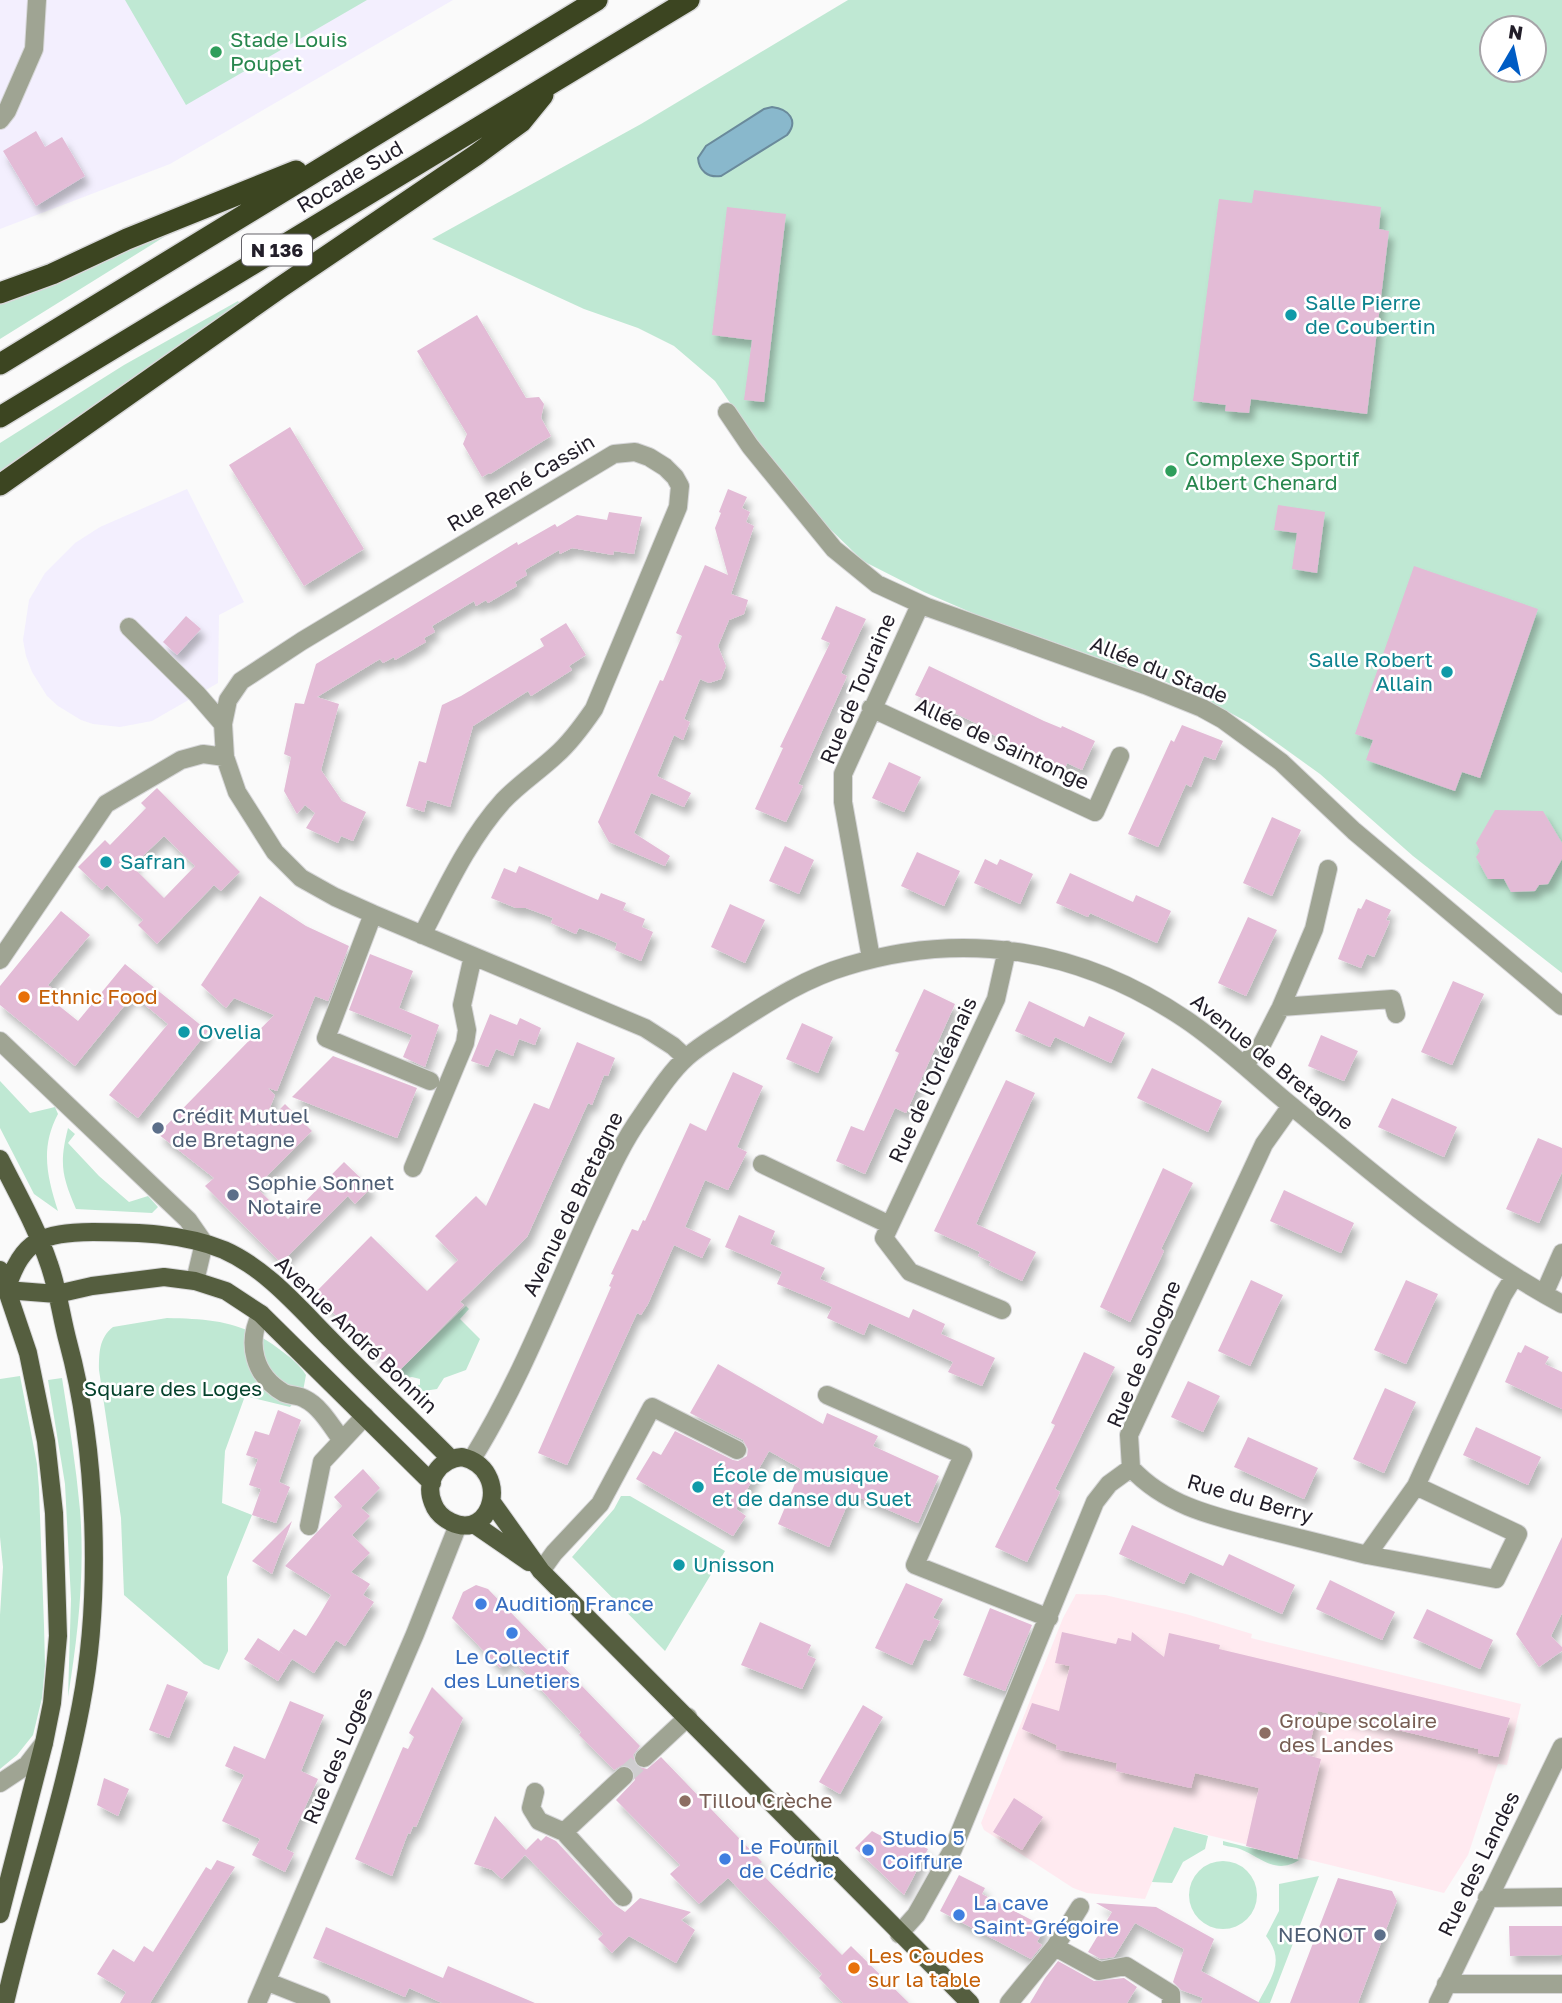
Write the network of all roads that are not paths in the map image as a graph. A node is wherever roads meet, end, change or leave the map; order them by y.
1 (37, 0) edge
2 (597, 0) edge
3 (689, 0) edge
4 (553, 82) junction
5 (0, 120) edge
6 (354, 148) junction
7 (0, 293) edge
8 (0, 364) edge
9 (727, 412) dead end
10 (0, 417) edge
11 (0, 485) edge
12 (920, 605) junction
13 (130, 627) dead end
14 (871, 708) junction
15 (223, 724) junction
16 (1120, 756) dead end
17 (225, 757) junction
18 (1328, 869) dead end
19 (373, 914) junction
20 (422, 935) junction
21 (1007, 950) junction
22 (473, 956) junction
23 (871, 958) junction
24 (0, 960) edge
25 (1562, 1006) edge
26 (1281, 1007) junction
27 (1396, 1014) dead end
28 (0, 1041) edge
29 (686, 1058) junction
30 (1244, 1065) junction
31 (430, 1081) dead end
32 (1291, 1106) junction
33 (0, 1158) edge
34 (762, 1164) dead end
35 (413, 1168) dead end
36 (890, 1225) junction
37 (38, 1239) junction
38 (204, 1243) junction
39 (1562, 1253) edge
40 (0, 1270) edge
41 (1514, 1276) junction
42 (195, 1281) junction
43 (6, 1290) junction
44 (57, 1294) junction
45 (1544, 1294) junction
46 (1562, 1304) edge
47 (1002, 1310) dead end
48 (261, 1314) junction
49 (827, 1395) dead end
50 (365, 1416) junction
51 (341, 1439) junction
52 (737, 1450) dead end
53 (450, 1458) junction
54 (472, 1459) junction
55 (1131, 1468) junction
56 (432, 1483) junction
57 (1416, 1486) junction
58 (491, 1501) junction
59 (466, 1525) junction
60 (309, 1526) dead end
61 (1367, 1555) junction
62 (541, 1571) junction
63 (1049, 1618) junction
64 (688, 1717) junction
65 (44, 1743) junction
66 (1562, 1747) edge
67 (644, 1758) tunnel mouth
68 (624, 1776) tunnel mouth
69 (0, 1783) edge
70 (535, 1792) dead end
71 (564, 1832) junction
72 (4, 1882) edge
73 (622, 1896) dead end
74 (1562, 1897) edge
75 (1487, 1898) junction
76 (1080, 1907) dead end
77 (0, 1914) edge
78 (899, 1934) junction
79 (1055, 1947) junction
80 (268, 1982) junction
81 (1446, 1984) junction
82 (1562, 1984) edge
83 (5, 2003) edge
84 (257, 2003) edge
85 (321, 2003) edge
86 (970, 2003) edge
87 (1009, 2003) edge
88 (1171, 2003) edge
89 (1438, 2003) edge

1 - 5 street
2 - 6 highway, Rocade Sud / N 136
3 - 4 highway, Rocade Sud / N 136
4 - 10 highway, Rocade Sud / N 136
4 - 11 highway
6 - 7 highway
6 - 8 highway, Rocade Sud / N 136
9 - 12 street, Allée du Stade
12 - 14 street, Rue de Touraine
12 - 25 street, Allée du Stade
13 - 15 street
14 - 16 street, Allée de Saintonge
14 - 23 street, Rue de Touraine
15 - 17 street, Rue René Cassin
15 - 20 street, Rue René Cassin
17 - 19 street, Rue René Cassin
17 - 24 street
18 - 26 street
19 - 20 street, Rue René Cassin
19 - 31 street
20 - 22 street, Rue René Cassin
21 - 23 street, Avenue de Bretagne
21 - 30 street, Avenue de Bretagne
21 - 36 street, Rue de l'Orléanais
22 - 29 street, Rue René Cassin
22 - 35 street
23 - 29 street, Avenue de Bretagne
26 - 27 street
26 - 30 street
28 - 38 street
29 - 54 street, Avenue de Bretagne
30 - 32 street, Avenue de Bretagne
32 - 41 street, Avenue de Bretagne
32 - 55 street, Rue de Sologne
33 - 37 main road
34 - 36 street
36 - 47 street
37 - 38 main road, Avenue André Bonnin
37 - 43 main road
37 - 44 main road
38 - 42 street
38 - 53 main road, Avenue André Bonnin
39 - 45 street
40 - 43 main road
41 - 45 street, Avenue de Bretagne
41 - 57 street
42 - 44 main road
42 - 48 main road
43 - 44 main road
43 - 65 main road
44 - 83 main road
45 - 46 street, Avenue de Bretagne
48 - 50 main road
48 - 51 street
49 - 63 street
50 - 51 street
50 - 56 main road
51 - 60 street
52 - 62 street
53 - 54 main road
53 - 56 main road
54 - 58 main road
55 - 61 street, Rue du Berry
55 - 63 street
56 - 59 main road
57 - 61 street
57 - 61 street, Rue du Berry
58 - 59 main road
58 - 62 main road
59 - 62 main road
59 - 80 street, Rue des Loges
62 - 64 main road
63 - 78 street
64 - 67 street
64 - 78 main road
65 - 69 street
65 - 72 main road
66 - 75 street, Rue des Landes
68 - 71 street
70 - 71 street
71 - 73 street
72 - 77 main road
74 - 75 street
75 - 81 street, Rue des Landes
76 - 79 street
78 - 86 main road
79 - 87 street
79 - 88 street
80 - 84 street, Rue des Loges
80 - 85 street
81 - 82 street
81 - 89 street, Rue des Landes

